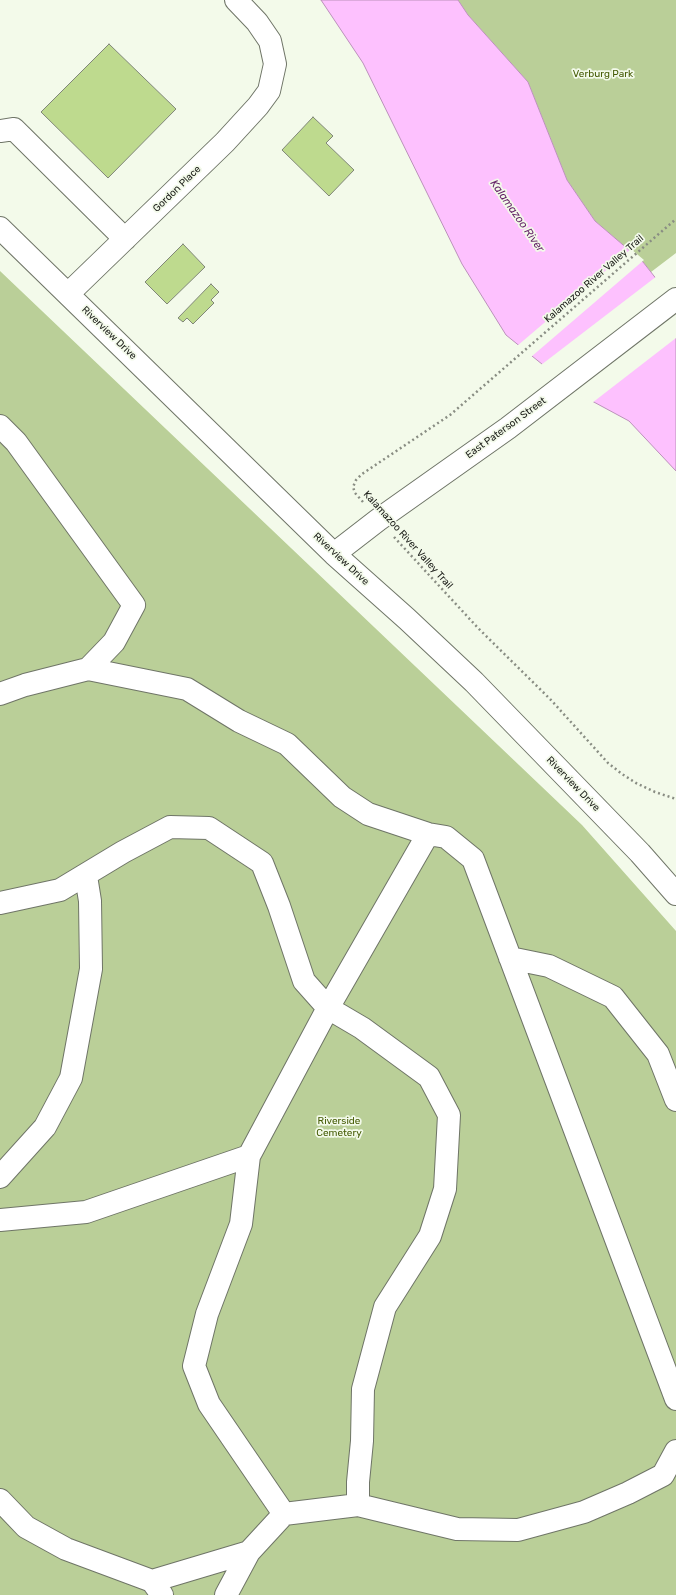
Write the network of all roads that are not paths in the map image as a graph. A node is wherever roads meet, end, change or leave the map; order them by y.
1 (236, 0) edge
2 (0, 131) edge
3 (0, 228) edge
4 (125, 239) junction
5 (69, 293) junction
6 (676, 299) edge
7 (0, 426) edge
8 (334, 554) junction
9 (88, 669) junction
10 (0, 694) edge
11 (428, 834) junction
12 (86, 876) junction
13 (676, 894) edge
14 (0, 903) edge
15 (510, 958) junction
16 (328, 1008) junction
17 (676, 1100) edge
18 (249, 1156) junction
19 (0, 1177) edge
20 (0, 1220) edge
21 (676, 1399) edge
22 (675, 1456) edge
23 (1, 1503) edge
24 (358, 1505) junction
25 (284, 1514) junction
26 (249, 1552) junction
27 (157, 1588) edge
28 (226, 1595) edge

1 - 4 street, Gordon Place
2 - 4 street
3 - 5 street, Riverview Drive
4 - 5 street, Gordon Place
5 - 8 street, Riverview Drive
6 - 8 street, East Paterson Street
7 - 9 street
8 - 13 street, Riverview Drive
9 - 10 street
9 - 11 street
11 - 15 street
11 - 16 street
12 - 14 street
12 - 16 street
12 - 19 street
15 - 17 street
15 - 21 street
16 - 18 street
16 - 24 street
18 - 20 street
18 - 25 street
22 - 24 street
23 - 27 street
24 - 25 street
25 - 26 street
26 - 27 street
26 - 28 street

